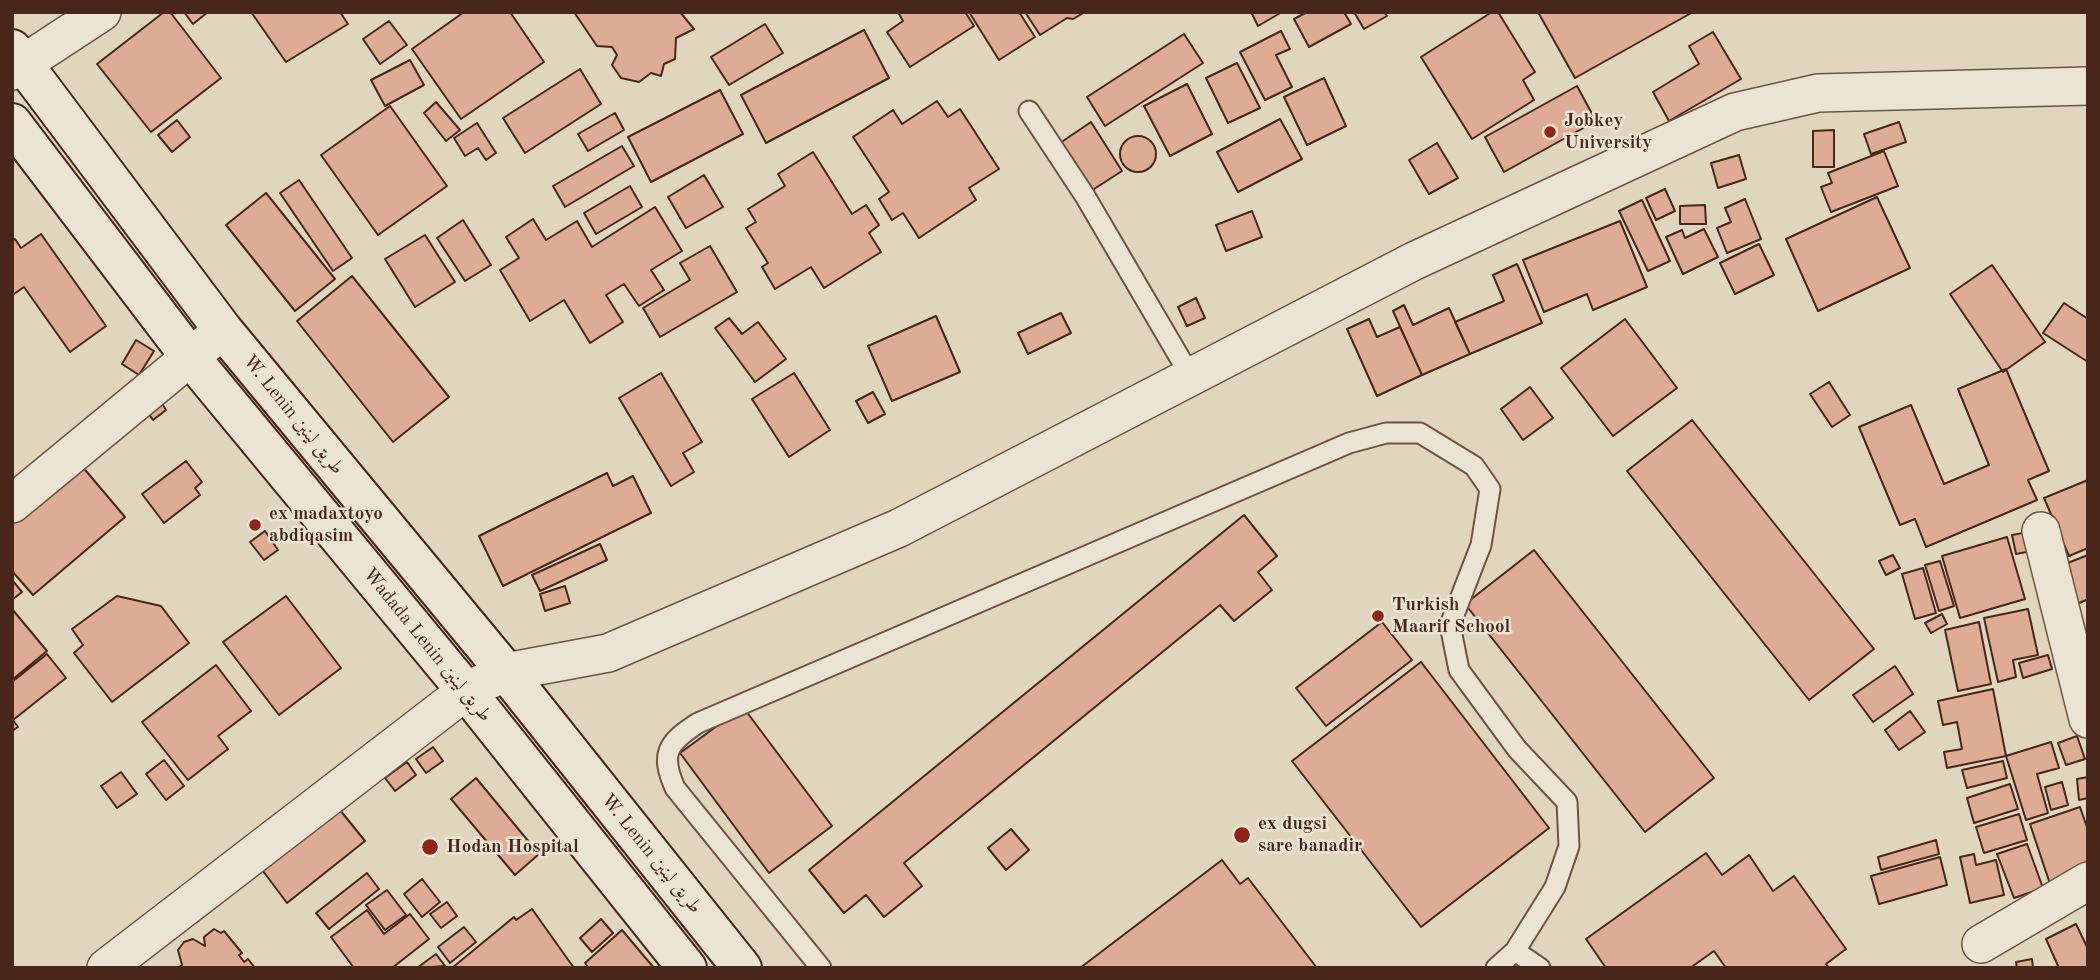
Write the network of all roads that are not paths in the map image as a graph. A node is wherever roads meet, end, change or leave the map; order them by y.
1 (102, 12) edge
2 (16, 61) edge
3 (2088, 86) edge
4 (1029, 111) dead end
5 (12, 123) edge
6 (223, 330) junction
7 (191, 358) junction
8 (1191, 377) junction
9 (12, 504) edge
10 (2041, 531) dead end
11 (506, 672) junction
12 (466, 691) junction
13 (2088, 719) edge
14 (2088, 881) edge
15 (1981, 944) dead end
16 (1515, 951) junction
17 (106, 968) edge
18 (687, 968) edge
19 (743, 968) edge
20 (821, 968) edge
21 (1496, 968) edge
22 (1540, 968) edge

1 - 2 street
2 - 6 main road, W. Lenin طريق لينين
3 - 8 street
4 - 8 lane
5 - 7 main road, Wadada Lenin طريق لينين
6 - 7 street
6 - 11 main road, W. Lenin طريق لينين
7 - 9 street
7 - 12 main road, Wadada Lenin طريق لينين
8 - 11 street
10 - 13 street
11 - 12 street
11 - 19 main road, W. Lenin طريق لينين
12 - 17 street
12 - 18 main road, Wadada Lenin طريق لينين
14 - 15 street
16 - 20 lane
16 - 21 lane
16 - 22 lane

